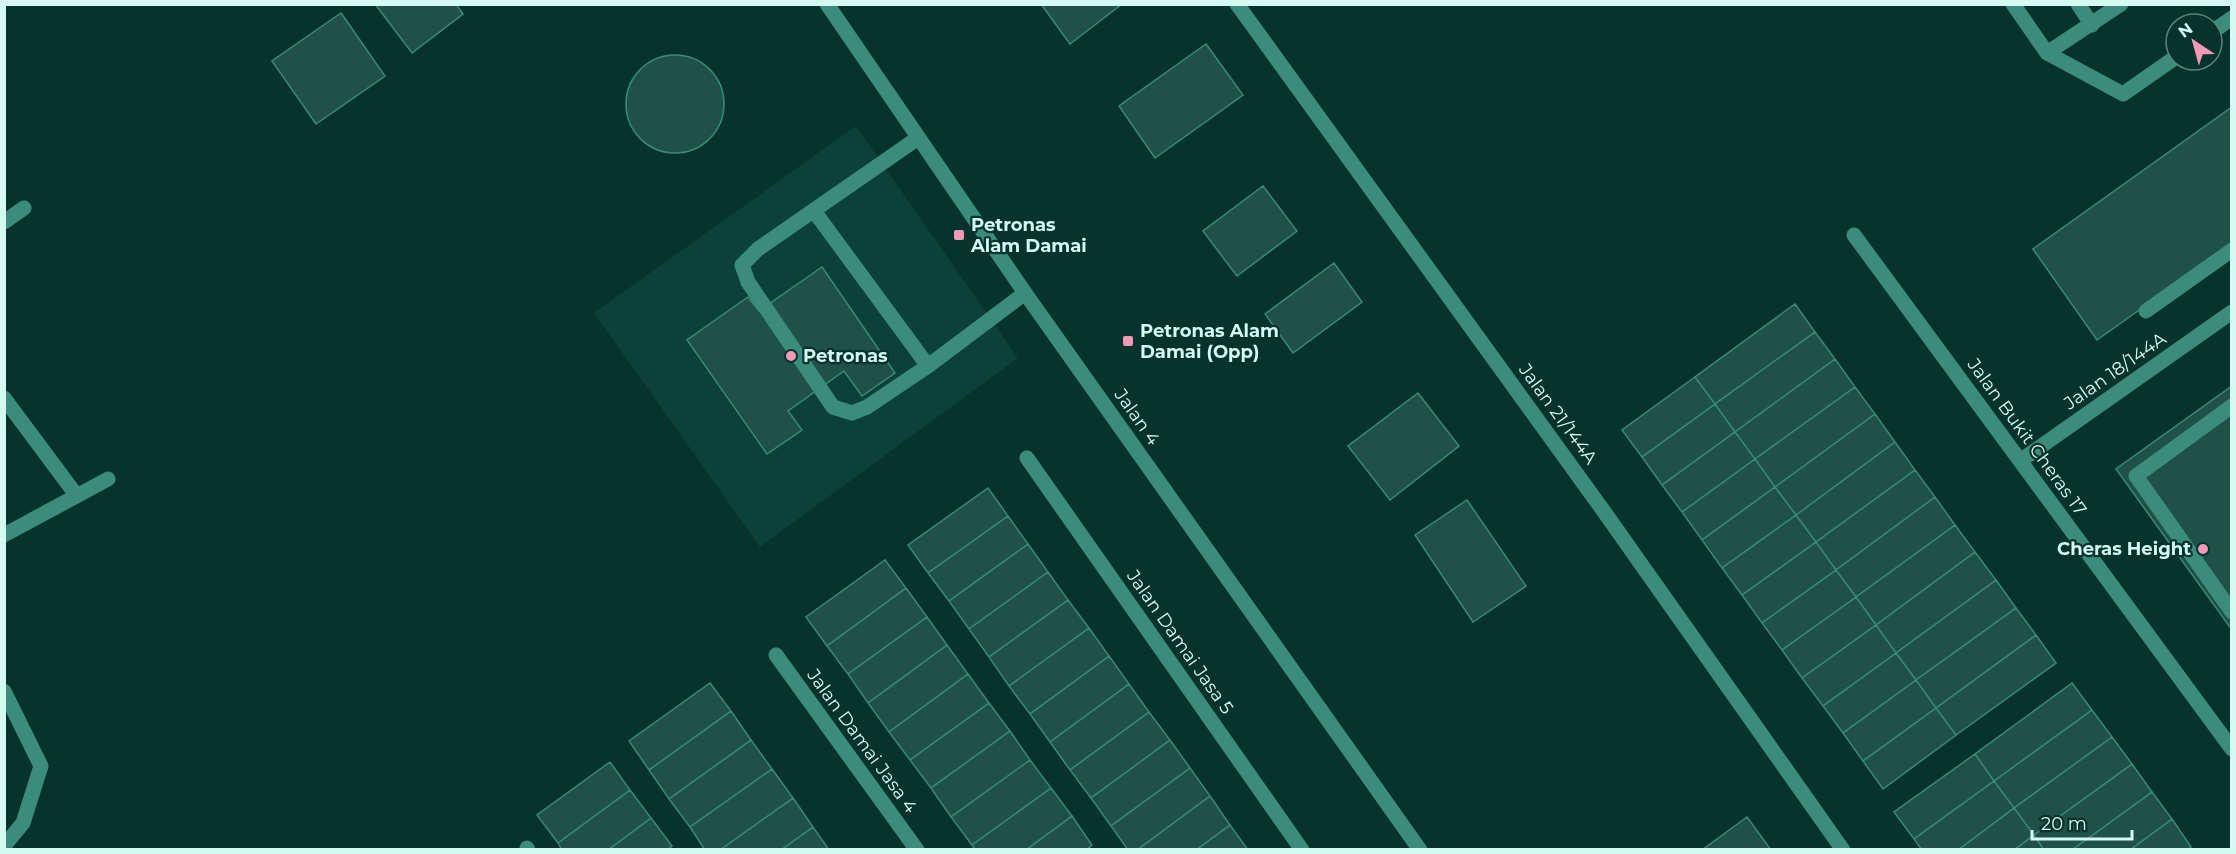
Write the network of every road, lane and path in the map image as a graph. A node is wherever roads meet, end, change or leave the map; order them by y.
1 (828, 4) edge
2 (1237, 4) edge
3 (2013, 4) edge
4 (2078, 4) edge
5 (2121, 4) edge
6 (2092, 25) junction
7 (2048, 53) junction
8 (2164, 65) edge
9 (918, 138) junction
10 (814, 211) junction
11 (1854, 235) dead end
12 (2232, 249) edge
13 (1025, 293) junction
14 (2146, 310) dead end
15 (2232, 312) edge
16 (928, 366) junction
17 (4, 398) edge
18 (2232, 406) edge
19 (1027, 458) dead end
20 (2020, 461) junction
21 (108, 479) dead end
22 (77, 496) junction
23 (4, 535) edge
24 (2232, 612) edge
25 (776, 655) dead end
26 (4, 691) edge
27 (2232, 749) edge
28 (4, 846) edge
29 (917, 849) edge
30 (1302, 849) edge
31 (1420, 849) edge
32 (1843, 849) edge

1 - 9 street, Jalan 4
2 - 32 street, Jalan 21/144A
3 - 7 street
4 - 6 street
5 - 6 street
6 - 7 street
7 - 8 street
9 - 10 street
9 - 13 street, Jalan 4
10 - 16 street
10 - 16 street
11 - 20 street, Jalan Bukit Cheras 17
12 - 14 street
13 - 16 street
13 - 31 street, Jalan 4
15 - 20 street, Jalan 18/144A
17 - 22 street
18 - 24 street
19 - 30 street, Jalan Damai Jasa 5
20 - 27 street, Jalan Bukit Cheras 17
21 - 22 street
22 - 23 street
25 - 29 street, Jalan Damai Jasa 4
26 - 28 street

